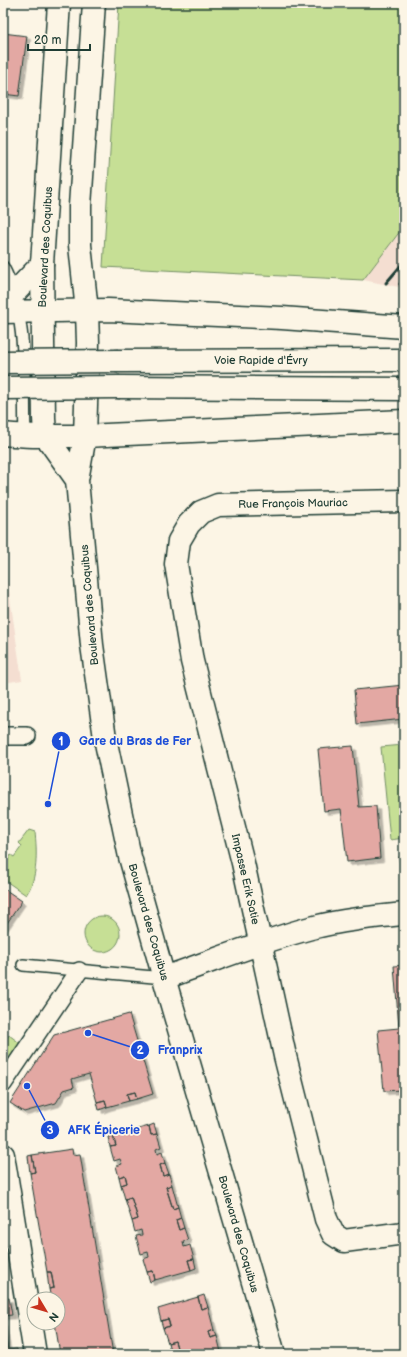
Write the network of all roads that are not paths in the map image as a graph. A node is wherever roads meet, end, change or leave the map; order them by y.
1 (59, 3) edge
2 (94, 3) edge
3 (42, 264) junction
4 (3, 267) edge
5 (10, 306) edge
6 (88, 311) junction
7 (42, 312) junction
8 (404, 327) edge
9 (404, 360) edge
10 (3, 362) edge
11 (3, 388) edge
12 (404, 390) edge
13 (404, 421) edge
14 (3, 434) edge
15 (35, 436) junction
16 (85, 436) junction
17 (77, 480) junction
18 (404, 501) edge
19 (189, 524) joint
20 (3, 736) edge
21 (27, 736) dead end
22 (404, 914) edge
23 (260, 942) junction
24 (23, 966) dead end
25 (79, 971) junction
26 (164, 978) junction
27 (3, 1084) edge
28 (3, 1155) edge
29 (404, 1233) edge
30 (35, 1354) edge
31 (274, 1354) edge

1 - 3 main road, Boulevard des Coquibus
2 - 6 main road, Boulevard des Coquibus
3 - 5 main road
3 - 7 main road, Boulevard des Coquibus
4 - 5 lane
5 - 7 main road
5 - 15 lane
6 - 7 main road
6 - 8 main road
6 - 16 main road, Boulevard des Coquibus
7 - 15 main road, Boulevard des Coquibus
9 - 10 main road, Voie Rapide d'Évry, bridge
11 - 12 main road, bridge
13 - 16 main road
14 - 15 main road
15 - 16 main road
15 - 17 main road
16 - 17 main road, Boulevard des Coquibus
17 - 26 main road, Boulevard des Coquibus
18 - 19 main road, Rue François Mauriac
19 - 23 main road, Impasse Erik Satie
20 - 21 street
22 - 23 main road
23 - 26 main road
23 - 29 main road, Impasse Erik Satie
24 - 25 lane
25 - 26 lane
25 - 27 street
26 - 31 main road, Boulevard des Coquibus
28 - 30 main road

